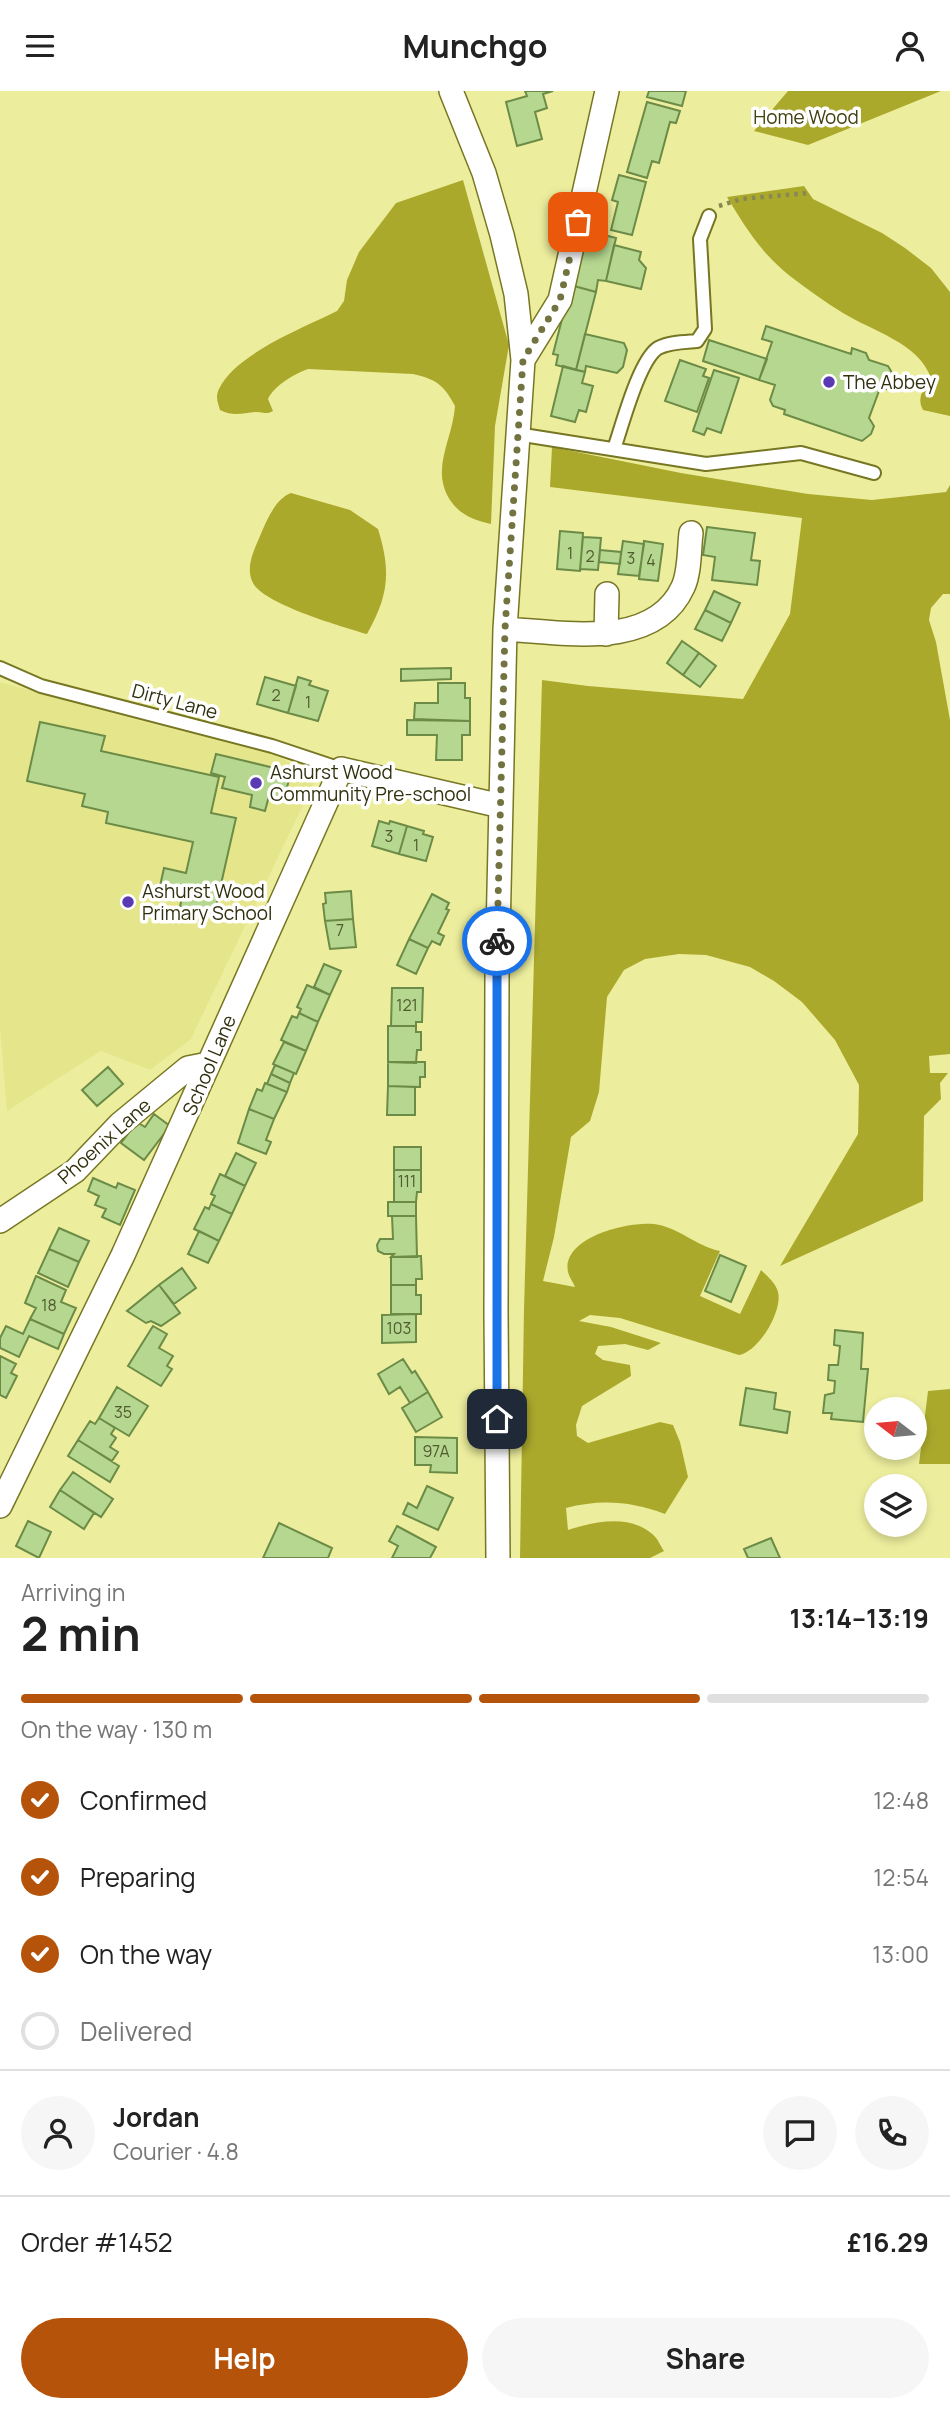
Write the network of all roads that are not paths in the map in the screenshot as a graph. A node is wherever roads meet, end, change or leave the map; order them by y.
1 (451, 91) edge
2 (607, 91) edge
3 (709, 216) road end
4 (523, 360) junction
5 (517, 434) junction
6 (614, 449) junction
7 (874, 473) dead end
8 (691, 533) dead end
9 (607, 594) dead end
10 (505, 629) junction
11 (606, 634) junction
12 (0, 668) edge
13 (341, 769) junction
14 (501, 806) junction
15 (208, 1064) junction
16 (0, 1221) edge
17 (0, 1506) edge
18 (498, 1558) edge

1 - 4 street
2 - 4 street
3 - 6 lane
4 - 5 street
5 - 6 lane
5 - 10 street
6 - 7 lane
8 - 11 street
9 - 11 street
10 - 11 street
10 - 14 street
12 - 13 lane, Dirty Lane
13 - 14 street
13 - 15 street, School Lane
14 - 18 street
15 - 16 street, Phoenix Lane
15 - 17 street, School Lane

